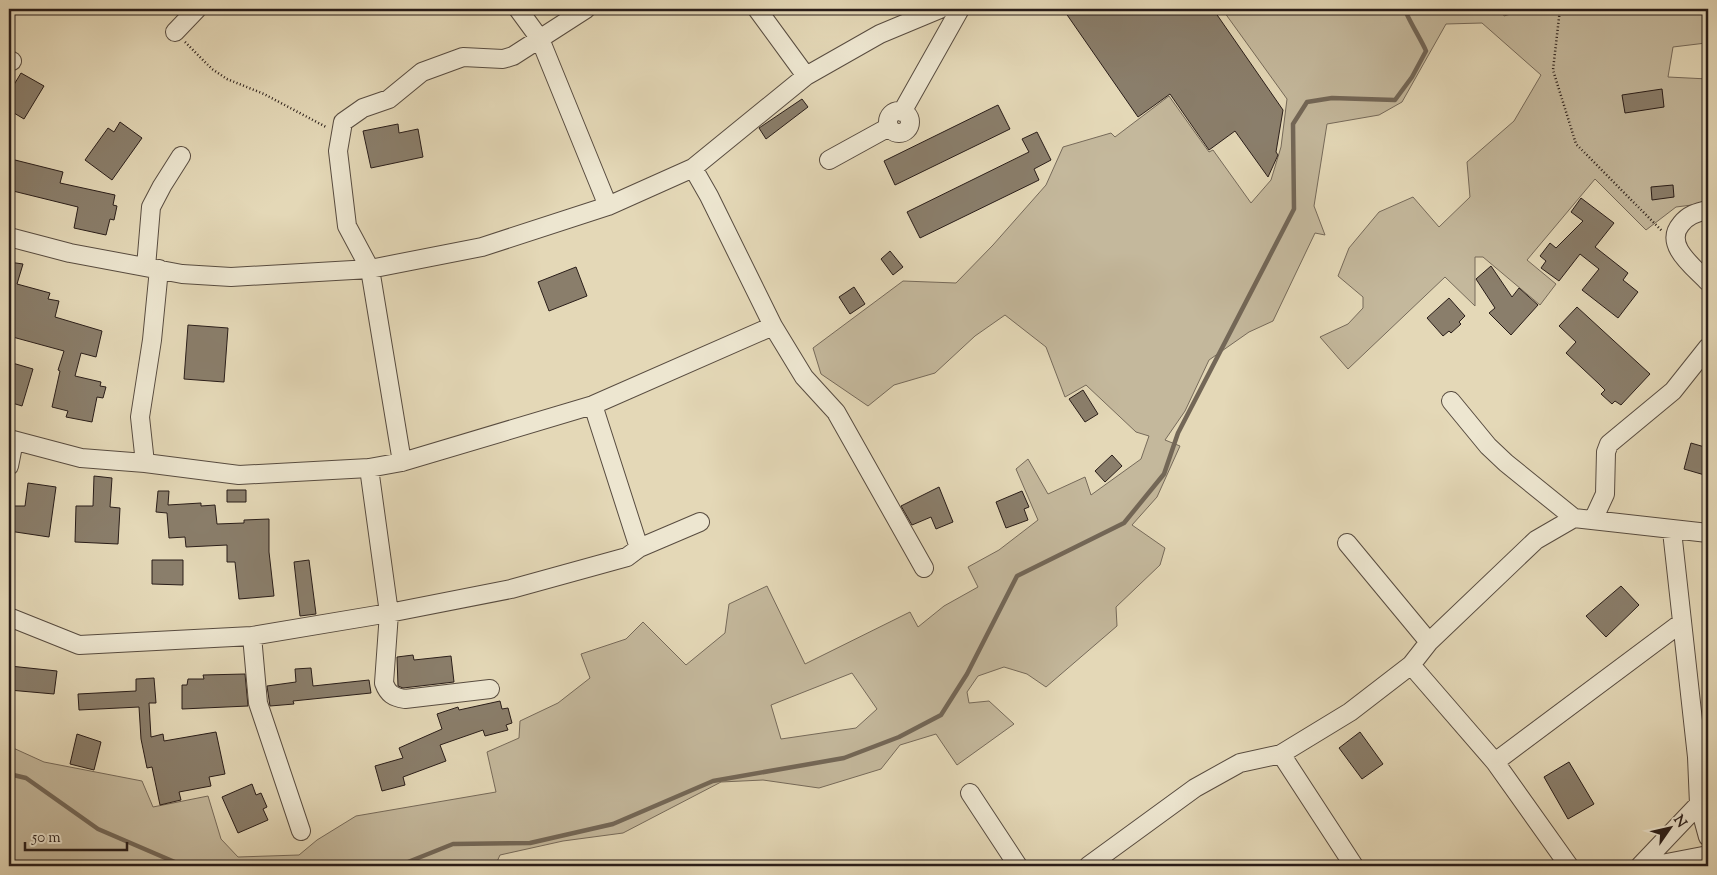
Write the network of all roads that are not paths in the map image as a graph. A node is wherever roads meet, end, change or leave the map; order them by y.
1 (197, 9) edge
2 (518, 9) edge
3 (586, 9) edge
4 (757, 9) edge
5 (940, 9) edge
6 (960, 9) edge
7 (175, 32) road end
8 (540, 40) junction
9 (806, 76) junction
10 (182, 156) dead end
11 (829, 160) dead end
12 (693, 168) junction
13 (608, 206) junction
14 (1708, 210) edge
15 (9, 237) edge
16 (152, 268) junction
17 (370, 269) junction
18 (1708, 282) edge
19 (773, 326) junction
20 (1708, 347) edge
21 (1451, 401) dead end
22 (593, 405) junction
23 (11, 440) edge
24 (402, 462) junction
25 (145, 463) junction
26 (9, 466) edge
27 (369, 468) junction
28 (1574, 518) junction
29 (1593, 520) junction
30 (700, 522) dead end
31 (1672, 531) junction
32 (1708, 534) edge
33 (1347, 543) dead end
34 (638, 548) junction
35 (924, 568) dead end
36 (389, 613) junction
37 (9, 617) edge
38 (1681, 623) junction
39 (252, 636) junction
40 (1429, 642) junction
41 (1411, 665) junction
42 (490, 689) dead end
43 (1281, 754) junction
44 (1494, 762) junction
45 (970, 793) dead end
46 (1699, 804) junction
47 (301, 831) dead end
48 (1708, 837) edge
49 (1708, 855) edge
50 (1018, 866) edge
51 (1088, 866) edge
52 (1354, 866) edge
53 (1569, 866) edge
54 (1640, 866) edge
55 (1651, 866) edge

1 - 7 street
2 - 8 street
3 - 8 street
4 - 9 street
5 - 9 street
6 - 11 street
8 - 13 street
8 - 17 street
9 - 12 street
10 - 16 street
12 - 13 street
12 - 19 street
13 - 17 street
14 - 18 street
15 - 16 street
16 - 17 street
16 - 25 street
17 - 24 street
19 - 22 street
19 - 35 street
20 - 29 street
21 - 28 street
22 - 24 street
22 - 34 street
23 - 25 street
23 - 26 street
24 - 27 street
25 - 27 street
27 - 36 street
28 - 29 street
28 - 40 street
29 - 31 street
30 - 34 street
31 - 32 street
31 - 38 street
33 - 40 street
34 - 36 street
36 - 39 street
36 - 42 street
37 - 39 street
38 - 44 street
38 - 46 street
39 - 47 street
40 - 41 street
41 - 43 street
41 - 44 street
43 - 51 street
43 - 52 street
44 - 53 street
45 - 50 street
46 - 48 street
46 - 54 street
49 - 55 street

